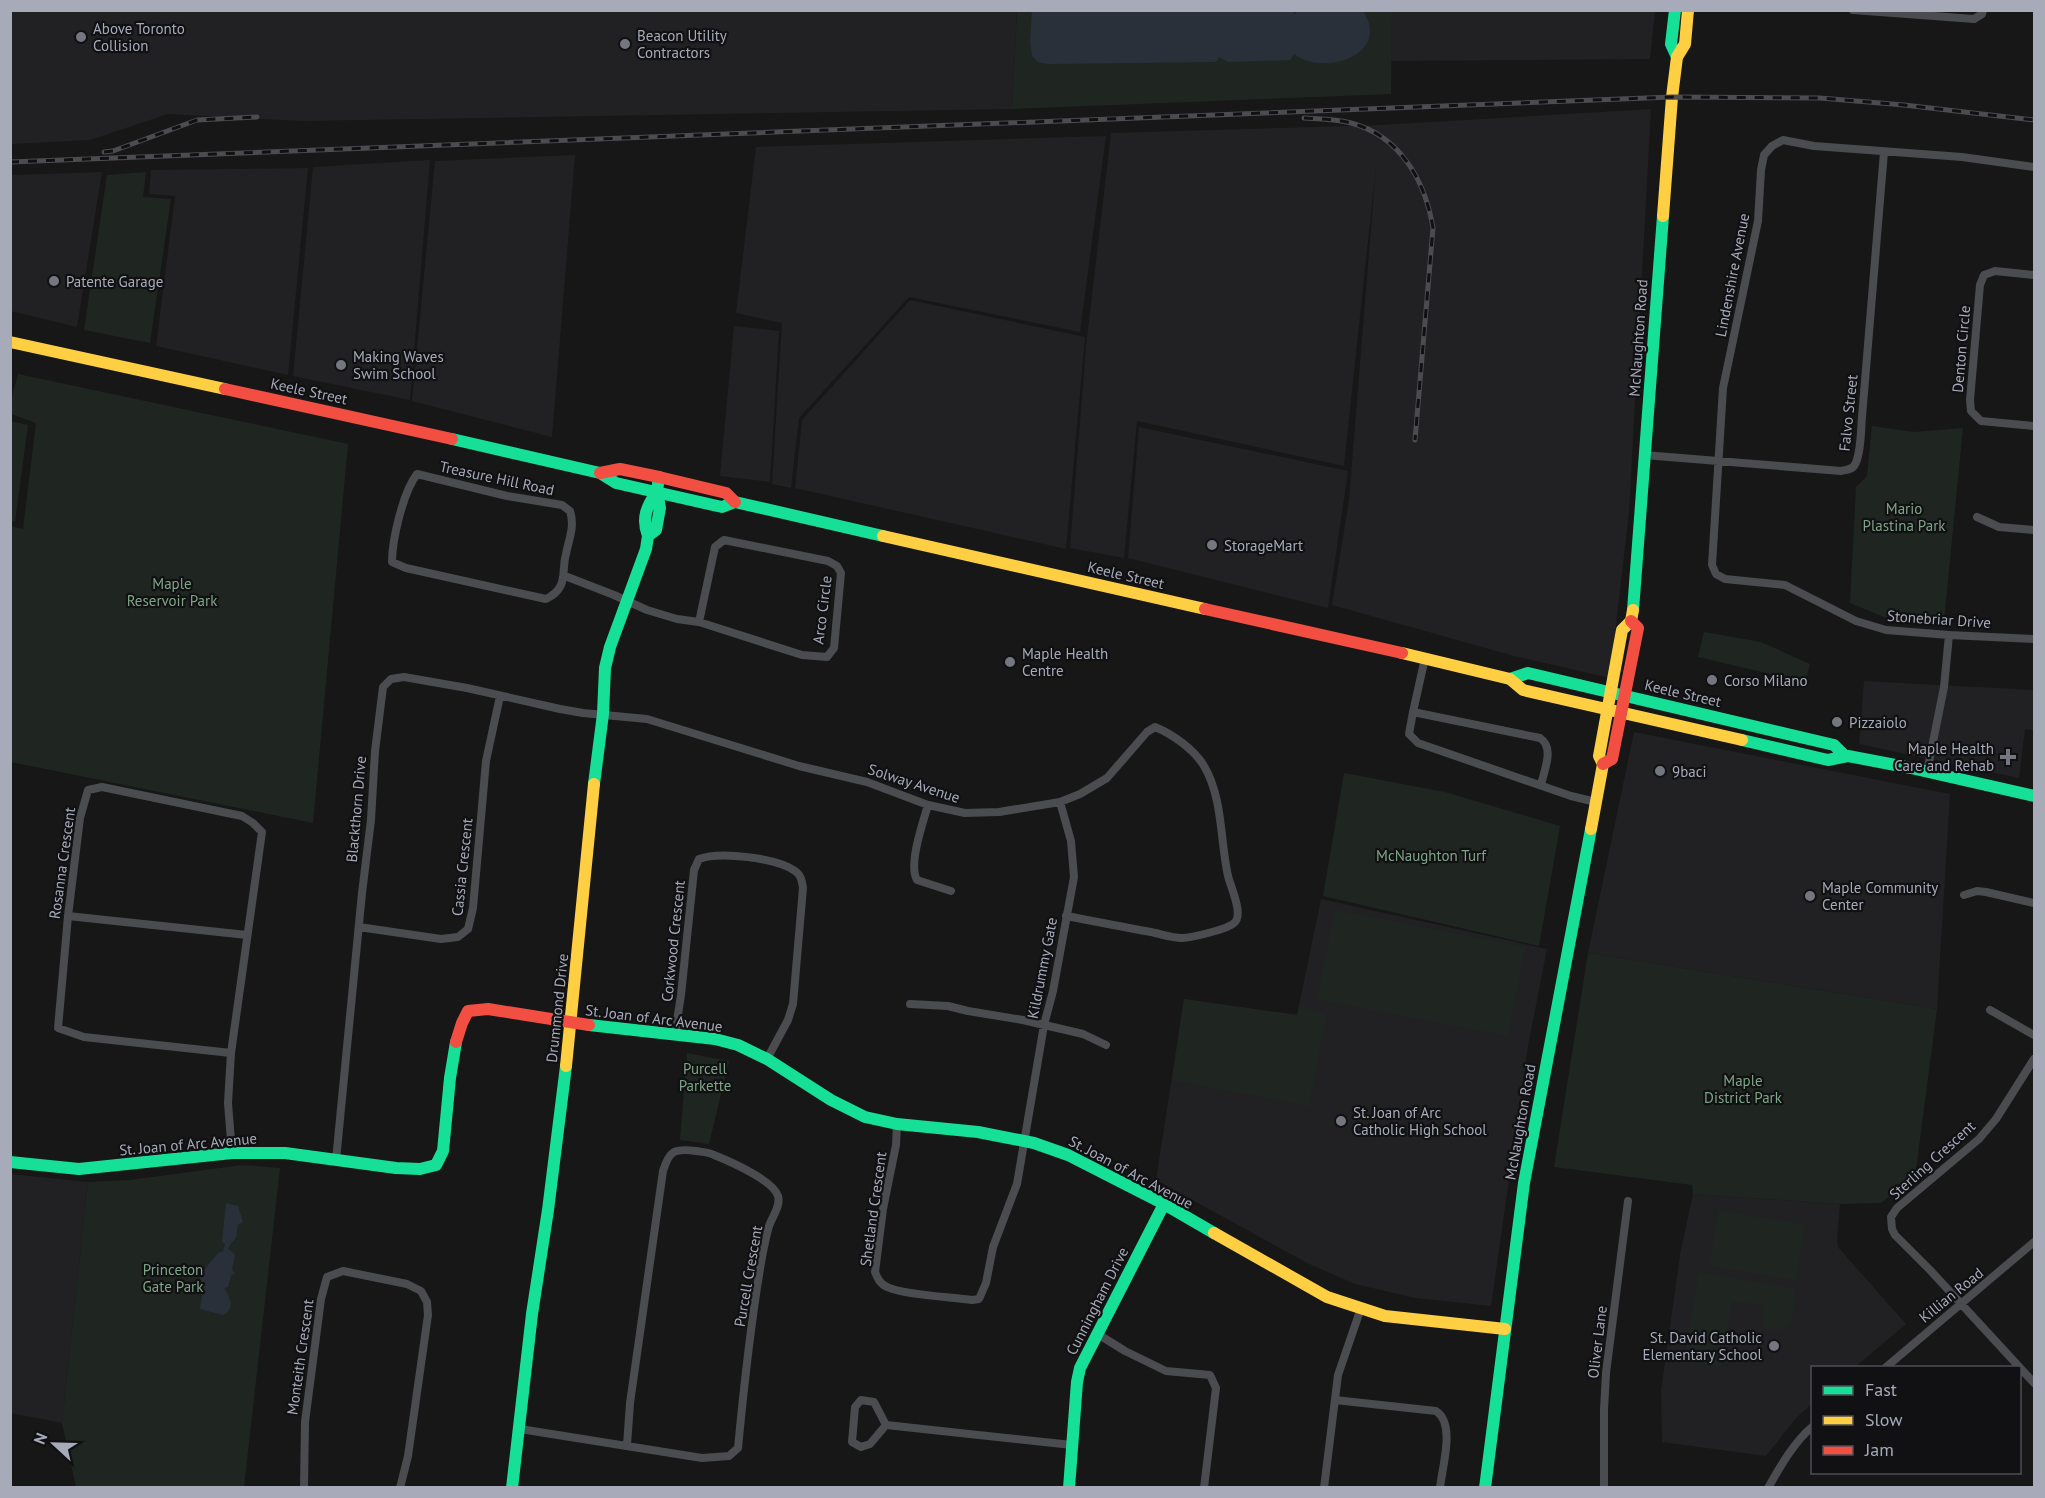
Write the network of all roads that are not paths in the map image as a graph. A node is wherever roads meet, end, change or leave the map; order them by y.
1 (1675, 10) edge
2 (1688, 10) edge
3 (1853, 10) edge
4 (1983, 10) edge
5 (1677, 57) junction
6 (1884, 152) junction
7 (2034, 167) edge
8 (2034, 275) edge
9 (10, 342) edge
10 (2034, 426) edge
11 (1644, 455) junction
12 (1719, 461) junction
13 (600, 473) junction
14 (659, 477) junction
15 (657, 491) junction
16 (735, 502) junction
17 (1977, 517) dead end
18 (2034, 530) edge
19 (565, 576) junction
20 (627, 601) junction
21 (1631, 621) junction
22 (699, 622) junction
23 (1949, 635) junction
24 (2034, 639) edge
25 (1425, 658) junction
26 (1510, 679) junction
27 (1611, 692) junction
28 (1625, 694) junction
29 (500, 696) junction
30 (1608, 708) junction
31 (1622, 711) junction
32 (1413, 712) junction
33 (603, 714) junction
34 (1845, 756) junction
35 (1603, 764) junction
36 (1927, 772) junction
37 (1541, 785) junction
38 (2034, 796) edge
39 (1060, 802) junction
40 (1596, 802) junction
41 (928, 805) junction
42 (951, 891) dead end
43 (1964, 895) dead end
44 (2034, 903) edge
45 (1066, 915) junction
46 (68, 916) junction
47 (359, 927) junction
48 (247, 935) junction
49 (910, 1004) dead end
50 (1990, 1010) dead end
51 (571, 1023) junction
52 (1044, 1025) junction
53 (675, 1034) junction
54 (2034, 1035) edge
55 (1106, 1045) dead end
56 (231, 1053) junction
57 (767, 1059) junction
58 (2034, 1059) edge
59 (897, 1124) junction
60 (1025, 1141) junction
61 (232, 1153) junction
62 (336, 1160) junction
63 (10, 1162) edge
64 (1628, 1201) dead end
65 (1164, 1204) junction
66 (2034, 1242) edge
67 (1961, 1303) junction
68 (1361, 1308) junction
69 (1505, 1329) junction
70 (1096, 1333) junction
71 (1887, 1366) edge
72 (2018, 1366) edge
73 (2021, 1369) edge
74 (2034, 1383) edge
75 (1335, 1400) junction
76 (886, 1425) junction
77 (1811, 1428) edge
78 (520, 1429) junction
79 (627, 1445) junction
80 (1072, 1445) junction
81 (304, 1488) edge
82 (400, 1488) edge
83 (512, 1488) edge
84 (1069, 1488) edge
85 (1204, 1488) edge
86 (1324, 1488) edge
87 (1440, 1488) edge
88 (1485, 1488) edge
89 (1604, 1488) edge
90 (1768, 1488) edge

1 - 5 street, McNaughton Road
2 - 5 street, McNaughton Road
3 - 4 street
5 - 11 street, McNaughton Road
6 - 7 street, Lindenshire Avenue
6 - 12 street, Lindenshire Avenue
6 - 12 street, Falvo Street
8 - 10 street, Denton Circle
9 - 13 street, Keele Street
11 - 12 street, Falvo Street
11 - 21 street, McNaughton Road
12 - 23 street, Stonebriar Drive
13 - 14 street, Keele Street
13 - 15 street, Keele Street
14 - 15 street, Drummond Drive
14 - 16 street, Keele Street
15 - 16 street, Keele Street
15 - 20 street, Drummond Drive
16 - 25 street, Keele Street
17 - 18 street
19 - 19 street, Treasure Hill Road
19 - 20 street
20 - 22 street, Arco Circle
20 - 33 street, Drummond Drive
21 - 27 street, McNaughton Road
21 - 28 street, McNaughton Road
22 - 22 street, Arco Circle
23 - 24 street, Stonebriar Drive
23 - 36 street
25 - 26 street, Keele Street
25 - 32 street
26 - 27 street, Keele Street
26 - 30 street, Keele Street
27 - 28 street, Keele Street
27 - 30 street, McNaughton Road
28 - 31 street, McNaughton Road
28 - 34 street, Keele Street
29 - 33 street, Blackthorn Drive
29 - 47 street, Cassia Crescent
29 - 47 street, Blackthorn Drive
30 - 31 street, Keele Street
30 - 35 street, McNaughton Road
31 - 34 street, Keele Street
31 - 35 street, McNaughton Road
32 - 37 street
32 - 37 street
33 - 41 street, Solway Avenue
33 - 51 street, Drummond Drive
34 - 36 street, Keele Street
35 - 40 street, McNaughton Road
36 - 38 street, Keele Street
37 - 40 street
39 - 41 street, Solway Avenue
39 - 45 street, Kildrummy Gate
39 - 45 street, Solway Avenue
40 - 69 street, McNaughton Road
41 - 42 street
43 - 44 street
45 - 52 street, Kildrummy Gate
46 - 48 street
46 - 48 street, Rosanna Crescent
46 - 56 street, Rosanna Crescent
47 - 62 street, Blackthorn Drive
48 - 56 street, Rosanna Crescent
49 - 52 street
50 - 54 street
51 - 53 street, St. Joan of Arc Avenue
51 - 62 street, St. Joan of Arc Avenue
51 - 78 street, Drummond Drive
52 - 55 street
52 - 60 street, Kildrummy Gate
53 - 57 street, St. Joan of Arc Avenue
53 - 57 street, Corkwood Crescent
56 - 61 street, Rosanna Crescent
57 - 59 street, St. Joan of Arc Avenue
58 - 67 street, Sterling Crescent
59 - 60 street, St. Joan of Arc Avenue
59 - 60 street, Shetland Crescent
60 - 65 street, St. Joan of Arc Avenue
61 - 62 street, St. Joan of Arc Avenue
61 - 63 street, St. Joan of Arc Avenue
64 - 89 street, Oliver Lane
65 - 68 street, St. Joan of Arc Avenue
65 - 70 street, Cunningham Drive
66 - 67 street, Killian Road
67 - 71 street, Killian Road
67 - 72 street
68 - 69 street, St. Joan of Arc Avenue
68 - 75 street
69 - 88 street, McNaughton Road
70 - 80 street, Cunningham Drive
70 - 85 street
73 - 74 street
75 - 86 street
75 - 87 street
76 - 76 street
76 - 80 street
77 - 90 street
78 - 79 street, Purcell Crescent
78 - 83 street, Drummond Drive
79 - 79 street, Purcell Crescent
80 - 84 street, Cunningham Drive
81 - 82 street, Monteith Crescent

